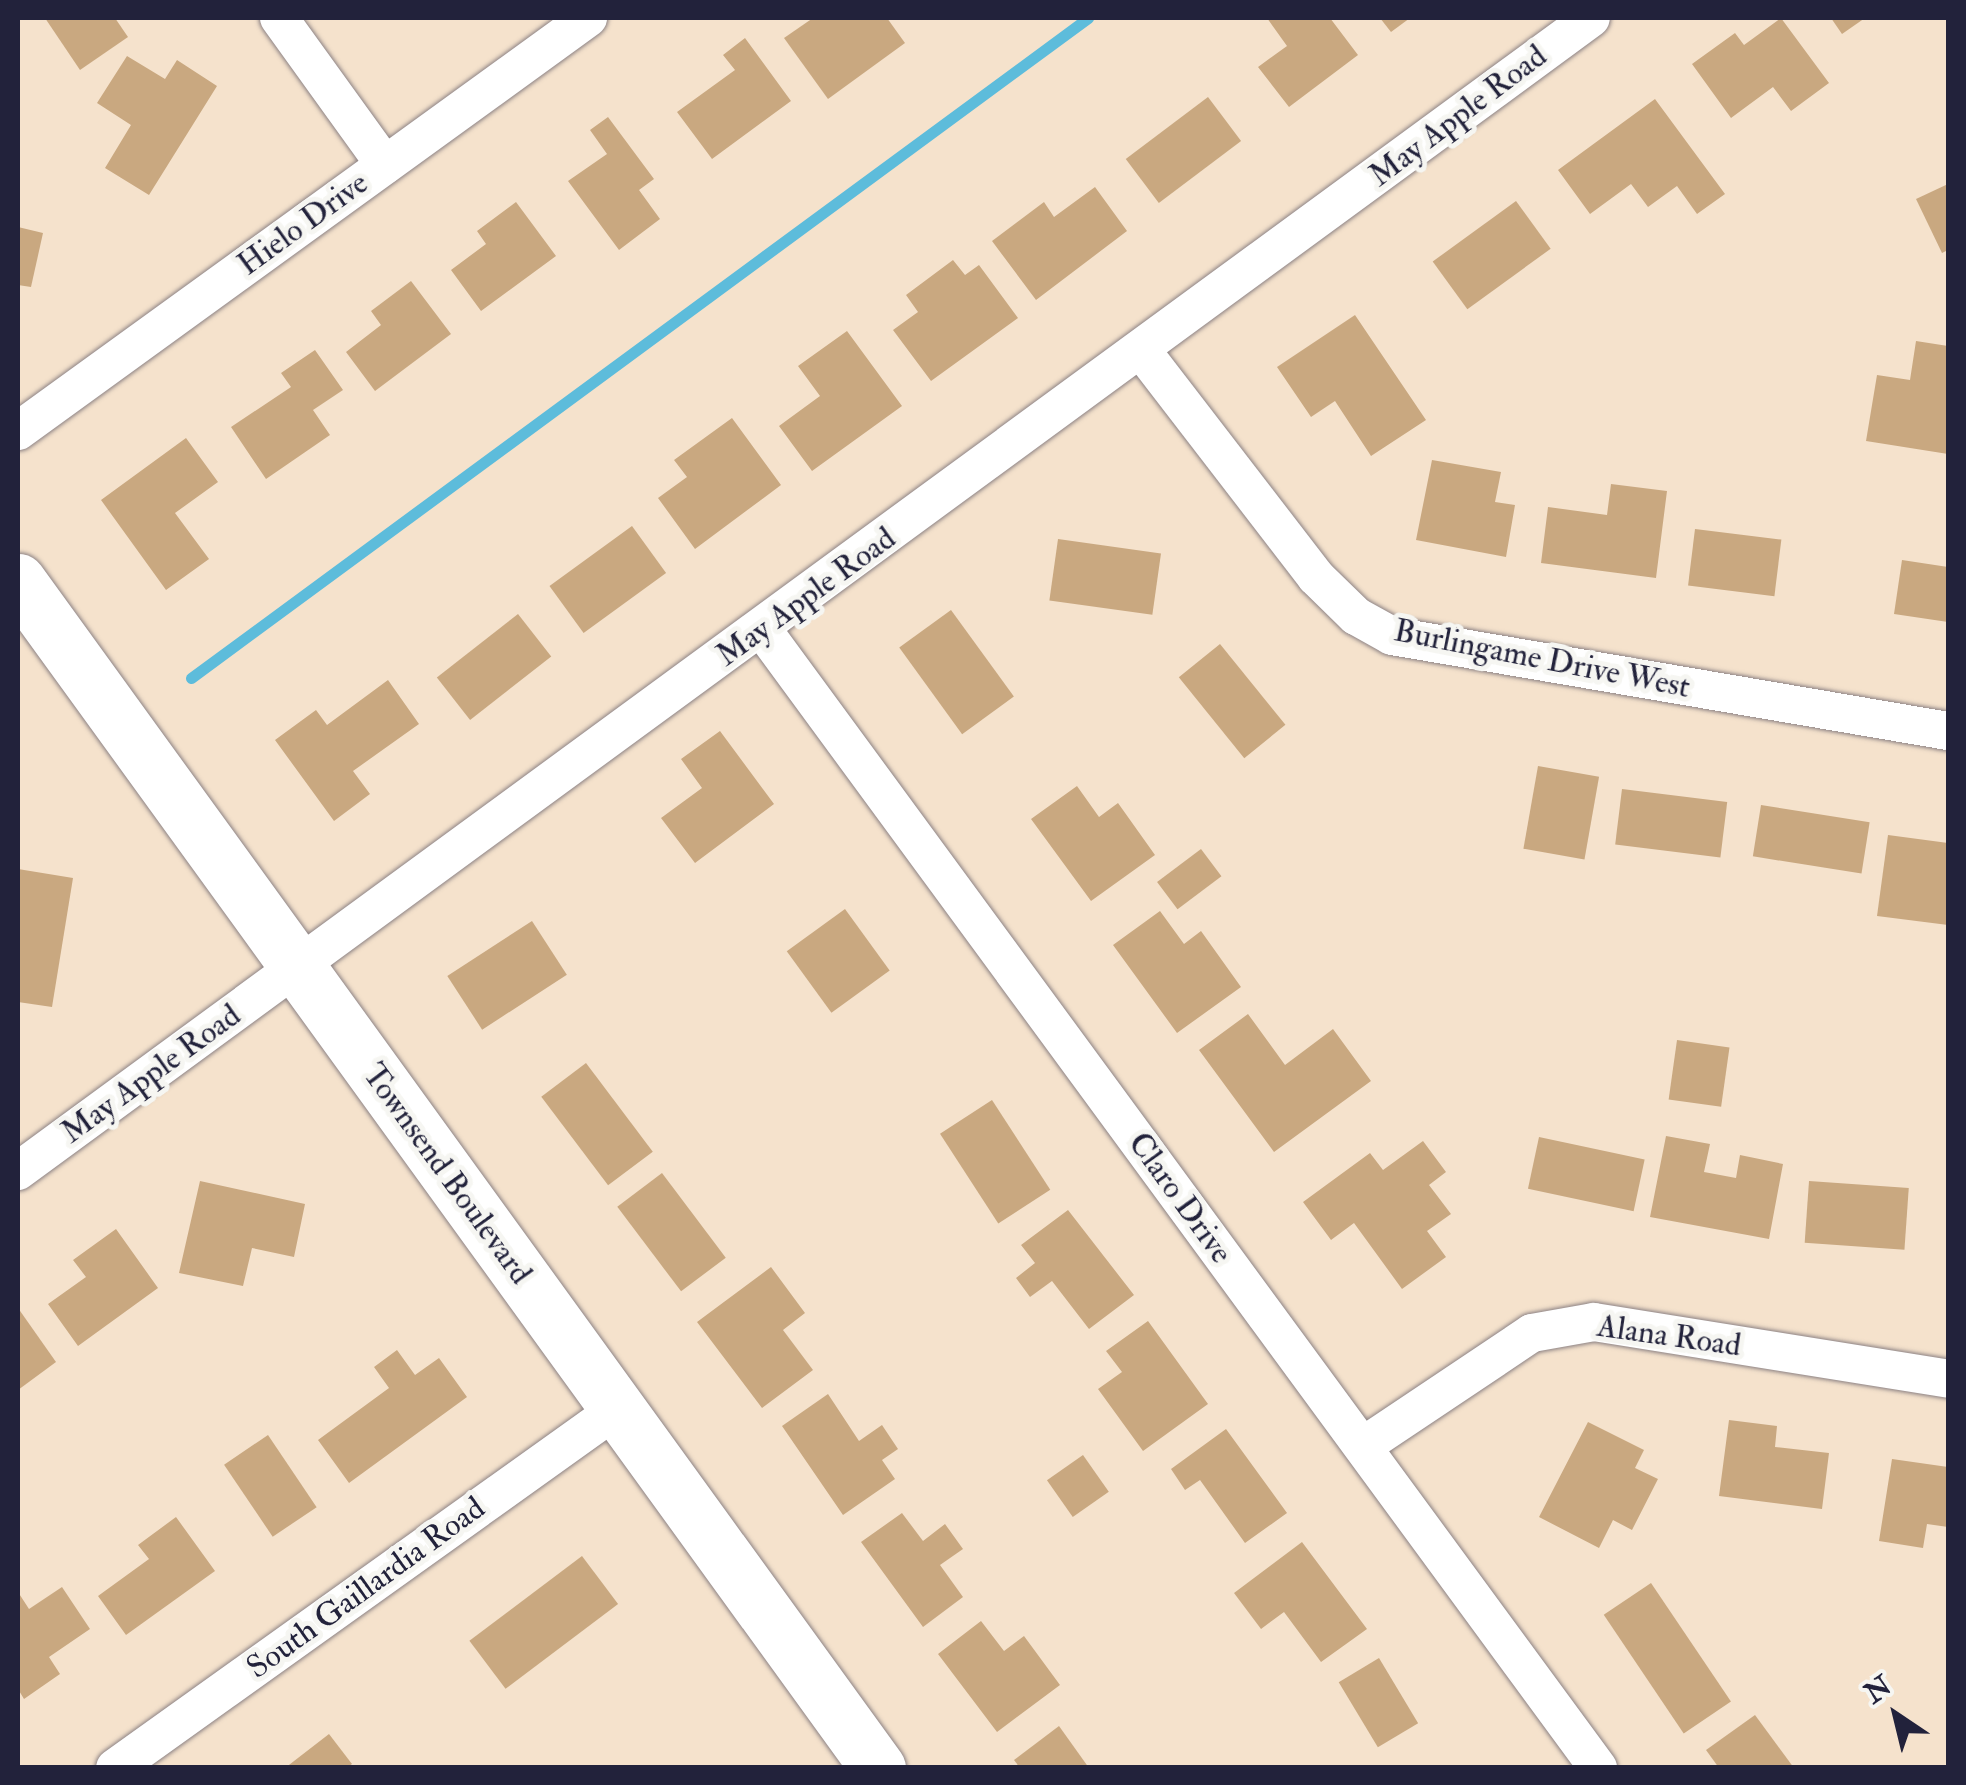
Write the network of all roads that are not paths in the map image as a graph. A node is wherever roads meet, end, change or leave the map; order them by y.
1 (279, 18) edge
2 (588, 18) edge
3 (1592, 18) edge
4 (385, 164) junction
5 (1142, 351) junction
6 (18, 432) edge
7 (18, 581) edge
8 (762, 629) junction
9 (1948, 731) edge
10 (298, 967) junction
11 (18, 1172) edge
12 (1948, 1379) edge
13 (617, 1409) junction
14 (1363, 1446) junction
15 (114, 1768) edge
16 (878, 1768) edge
17 (1598, 1768) edge

1 - 4 street
2 - 4 street, Hielo Drive
3 - 5 street, May Apple Road
4 - 6 street, Hielo Drive
5 - 8 street, May Apple Road
5 - 9 street, Burlingame Drive West
7 - 10 street, Townsend Boulevard
8 - 10 street, May Apple Road
8 - 14 street, Claro Drive
10 - 11 street, May Apple Road
10 - 13 street, Townsend Boulevard
12 - 14 street, Alana Road
13 - 15 street, South Gaillardia Road
13 - 16 street, Townsend Boulevard
14 - 17 street, Claro Drive

